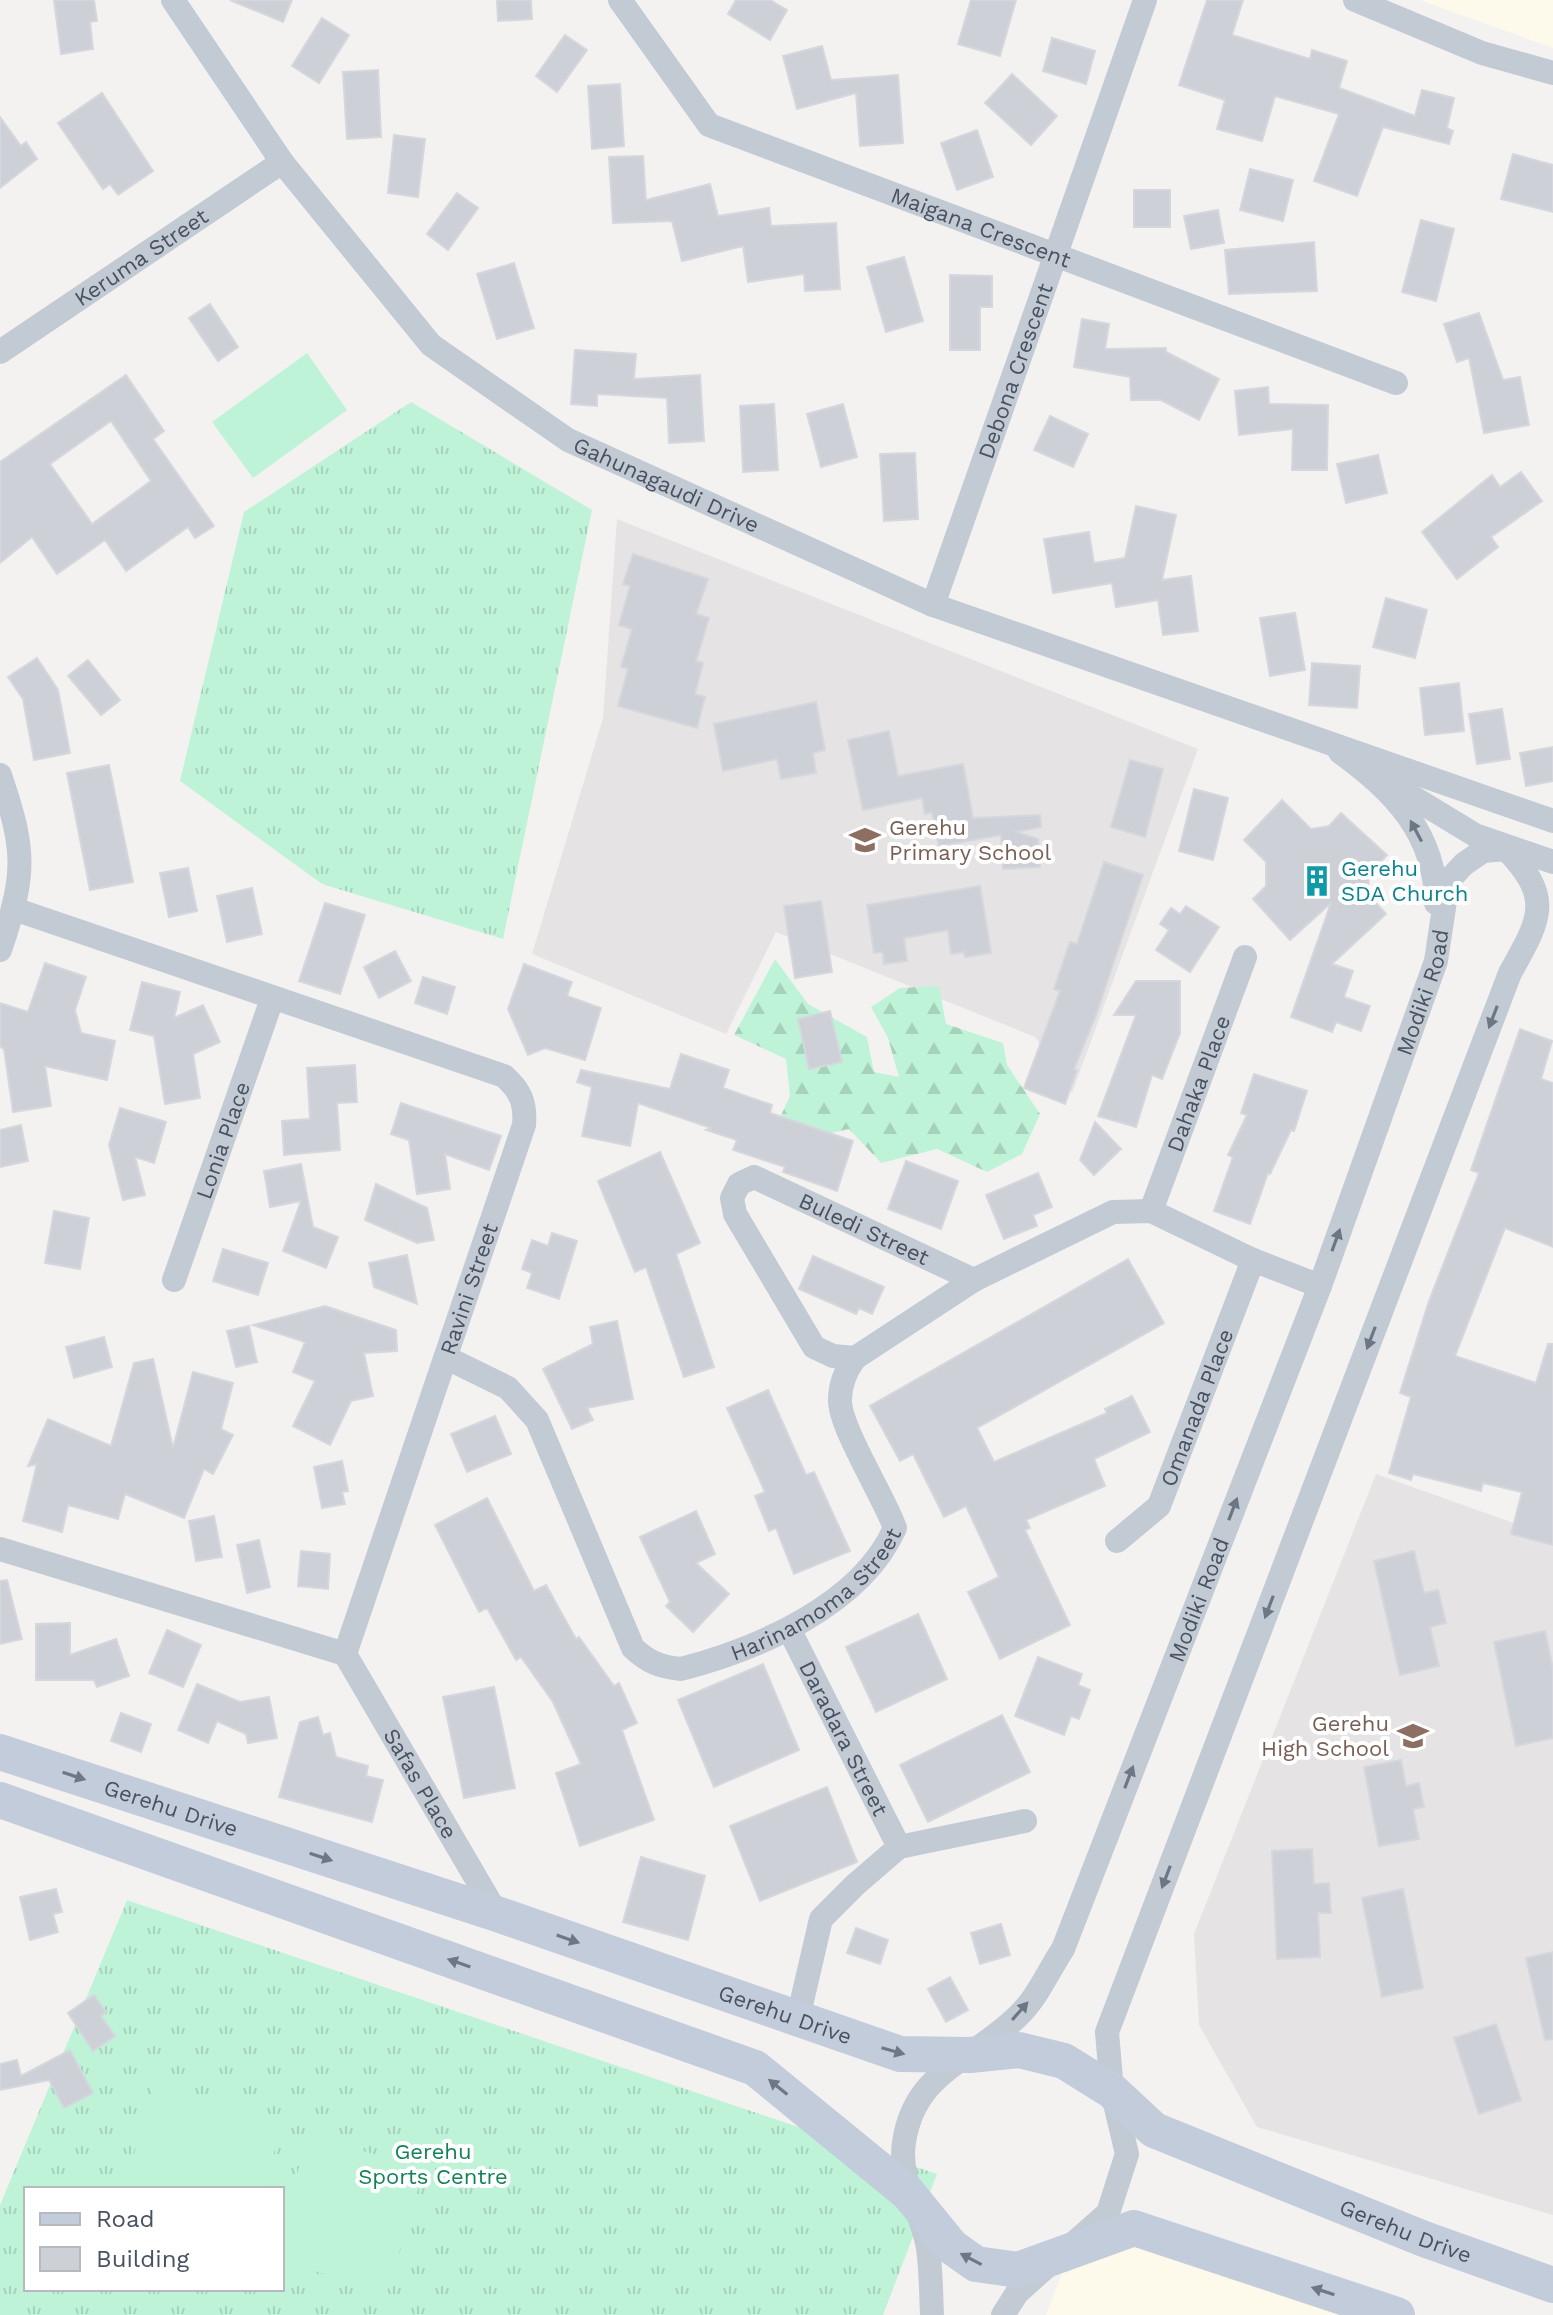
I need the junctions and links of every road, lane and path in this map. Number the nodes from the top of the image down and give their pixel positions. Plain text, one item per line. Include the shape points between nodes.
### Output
1 (173, 0) edge
2 (620, 0) edge
3 (1145, 0) edge
4 (1355, 0) edge
5 (1553, 73) edge
6 (282, 162) junction
7 (1056, 256) junction
8 (0, 352) edge
9 (1396, 383) dead end
10 (933, 605) junction
11 (1322, 739) junction
12 (0, 775) edge
13 (1553, 821) edge
14 (1506, 849) junction
15 (1553, 862) edge
16 (14, 909) junction
17 (1553, 927) edge
18 (0, 950) edge
19 (1245, 957) dead end
20 (1436, 961) junction
21 (1510, 973) junction
22 (272, 999) junction
23 (1151, 1211) junction
24 (1253, 1260) junction
25 (174, 1280) dead end
26 (974, 1280) junction
27 (1320, 1286) junction
28 (447, 1358) junction
29 (855, 1358) junction
30 (1117, 1541) dead end
31 (0, 1549) edge
32 (790, 1631) junction
33 (345, 1654) junction
34 (0, 1752) edge
35 (0, 1800) edge
36 (1025, 1821) dead end
37 (899, 1847) junction
38 (497, 1914) junction
39 (798, 2018) junction
40 (970, 2055) junction
41 (1112, 2091) junction
42 (908, 2193) junction
43 (1055, 2259) junction
44 (1553, 2285) edge
45 (932, 2315) edge
46 (1003, 2315) edge
47 (1397, 2315) edge

1 - 6 street, Gahunagaudi Drive
2 - 7 street, Maigana Crescent via 709,125
3 - 7 street, Debona Crescent
4 - 5 street via 1482,53
6 - 8 street, Keruma Street
6 - 10 street, Gahunagaudi Drive via 431,345 568,440
7 - 9 street, Maigana Crescent
7 - 10 street, Debona Crescent
10 - 11 street, Gahunagaudi Drive
11 - 13 street, Gahunagaudi Drive
11 - 14 street, Gahunagaudi Drive via 1424,806
20 -> 11 street via 1436,879 1421,841 1402,805 1382,783
12 - 16 street via 19,843 22,878
14 - 15 street, Gahunagaudi Drive
14 - 20 street, Modiki Road via 1483,851 1448,881
14 - 21 street via 1527,869 1541,903 1533,932
16 - 18 street
16 - 22 street, Ravini Street
17 - 21 street
19 - 23 street, Dahaka Place
27 -> 20 street, Modiki Road
21 -> 41 street via 1107,2032
22 - 25 street, Lonia Place
22 - 28 street, Ravini Street via 504,1076 522,1098 524,1125
23 - 24 street
23 - 26 street via 1113,1212
24 - 27 street
24 - 30 street, Omanada Place via 1159,1506
26 - 29 street
26 - 29 street, Buledi Street via 754,1177 735,1191 735,1214 814,1347
40 -> 27 street, Modiki Road via 1020,2014 1063,1949
28 - 32 street, Harinamoma Street via 508,1388 537,1420 633,1648 647,1661 681,1669
28 - 33 street, Ravini Street
29 - 32 street, Harinamoma Street via 846,1371 840,1400 843,1416 895,1528 868,1571
31 - 33 street
32 - 37 street, Daradara Street
33 - 38 street, Safas Place
34 -> 38 street, Gerehu Drive
42 -> 35 street via 755,2068
36 - 37 street
37 - 39 street via 821,1919
38 -> 39 street, Gerehu Drive
39 -> 40 street, Gerehu Drive via 900,2054
40 - 41 street, Gerehu Drive via 1019,2050 1064,2061
40 - 42 street, Modiki Road via 945,2068 923,2091 904,2142
41 - 43 street via 1127,2154 1108,2213
41 - 44 street, Gerehu Drive via 1154,2130
43 -> 42 street via 1018,2270 976,2264 952,2247
42 - 45 street, Modiki Road via 928,2246
43 - 46 street via 1017,2293
47 -> 43 street via 1134,2228

